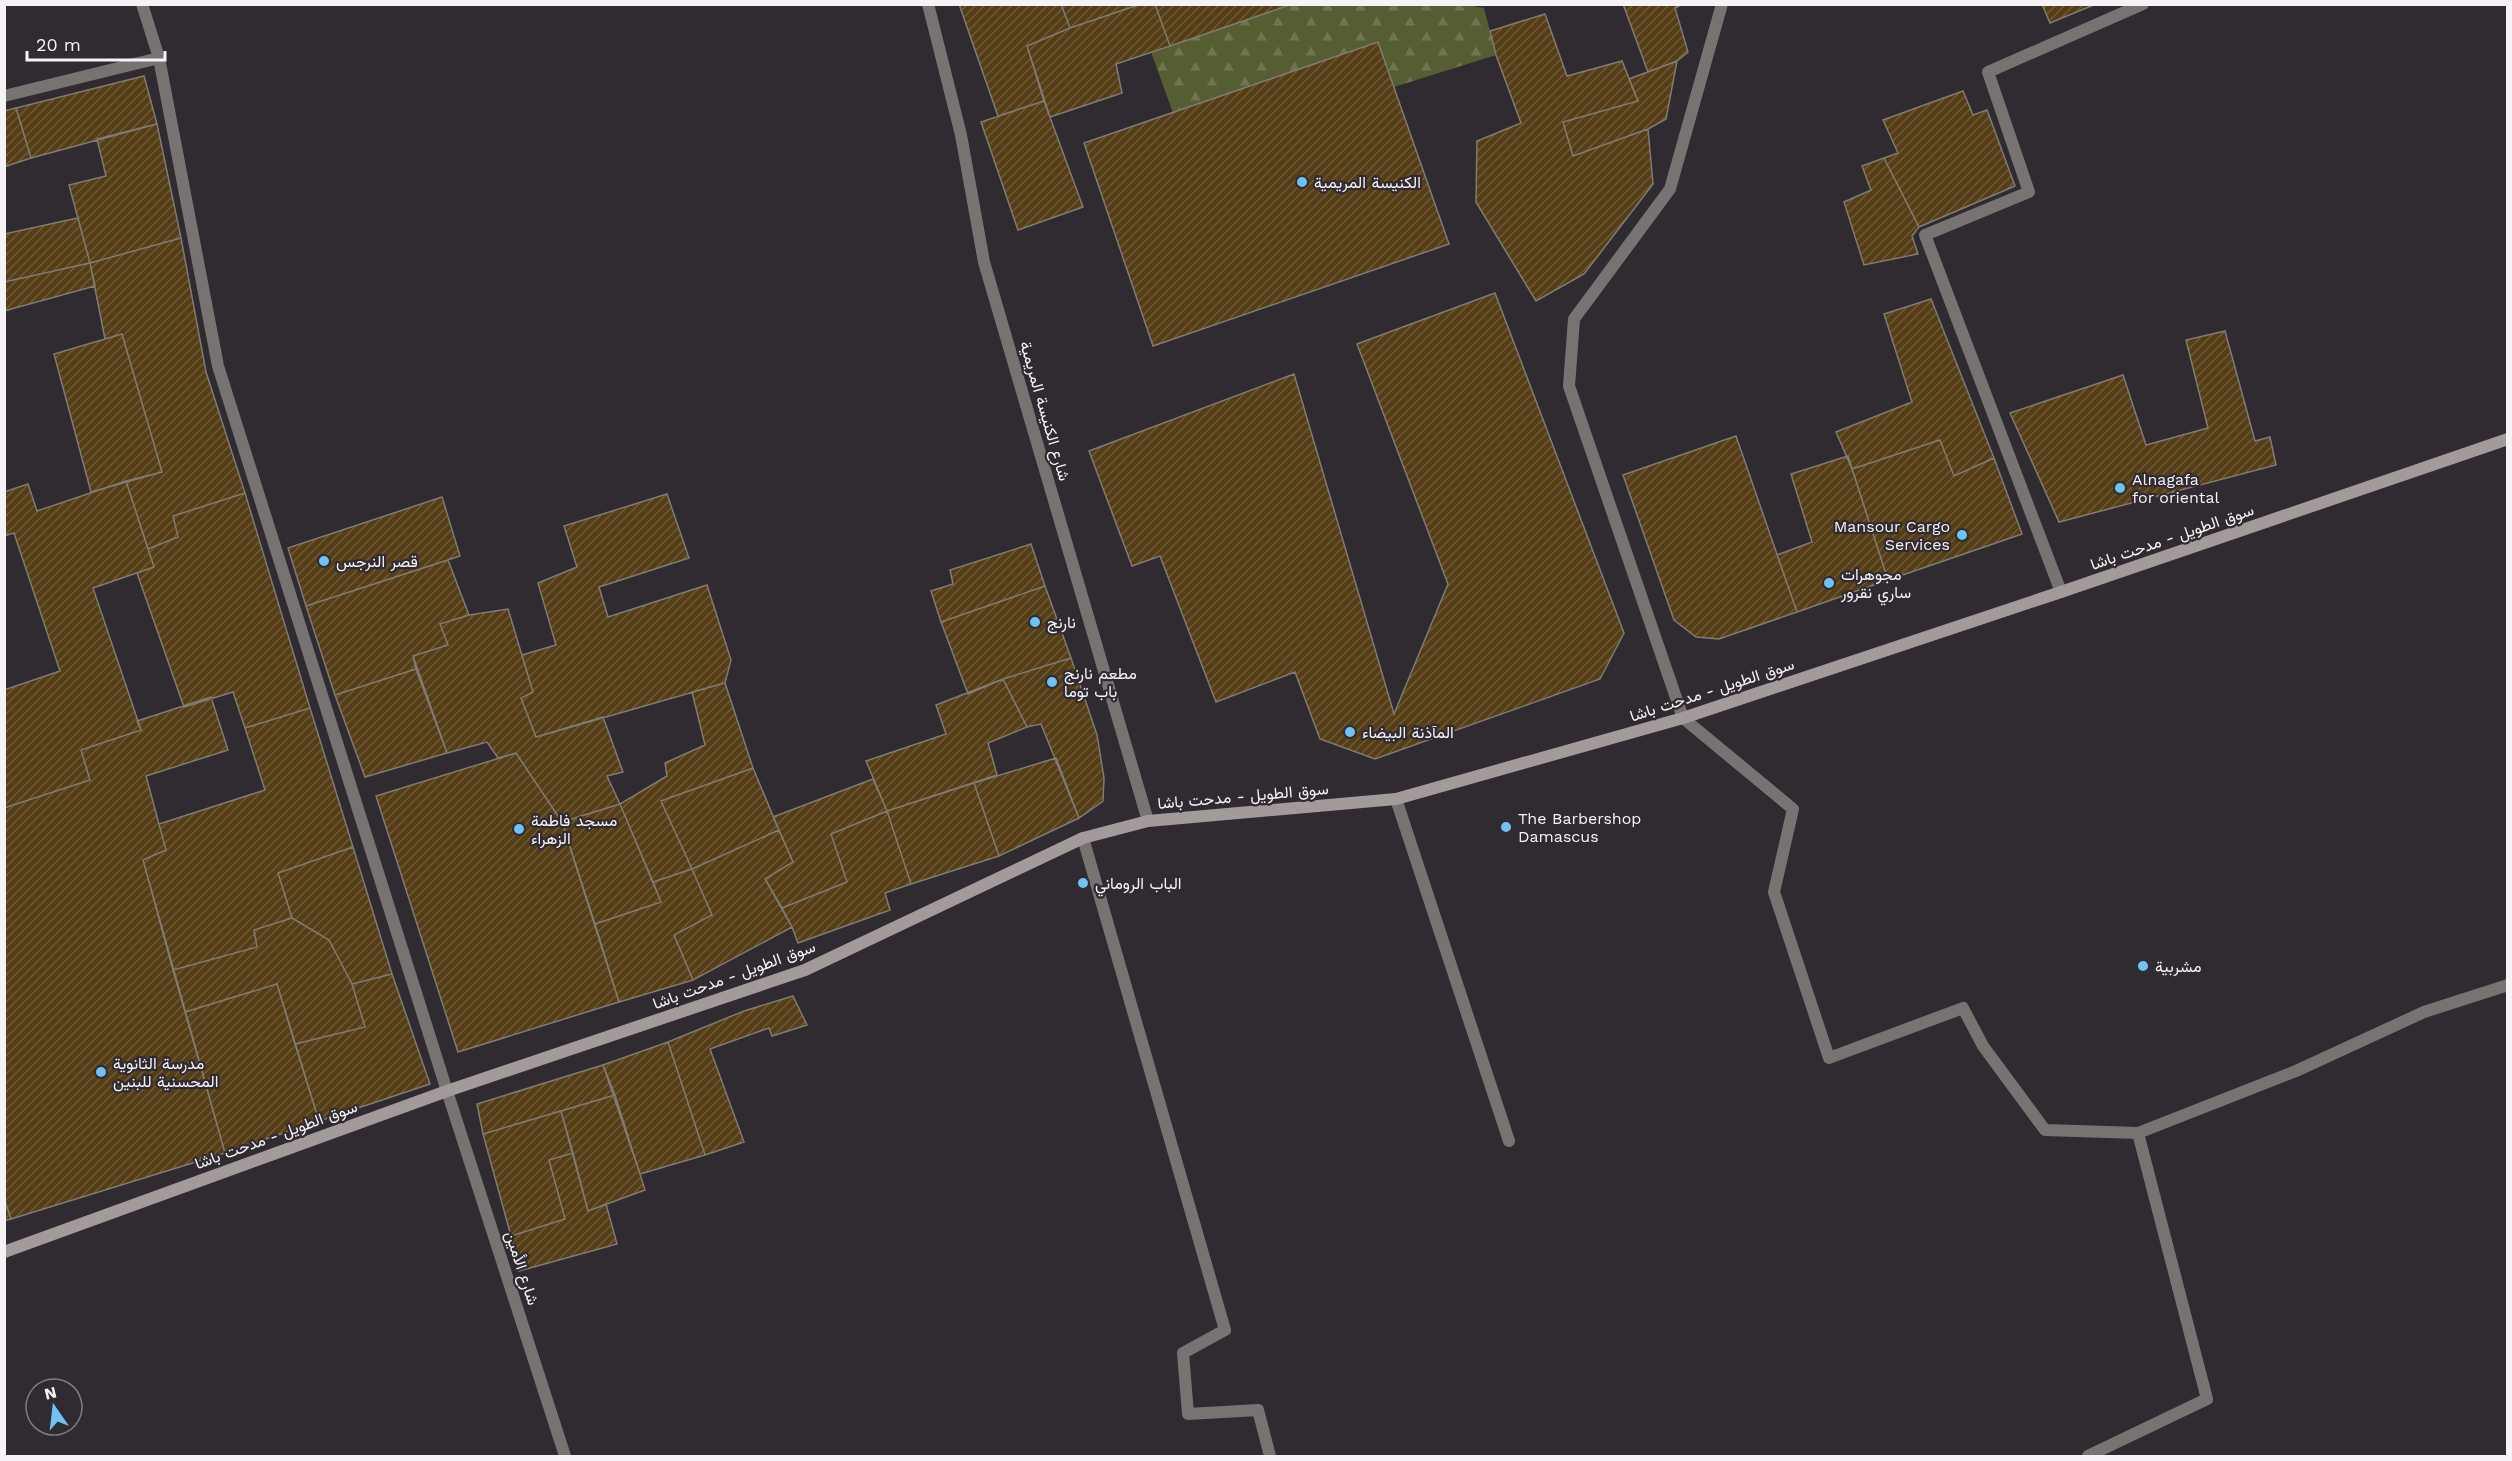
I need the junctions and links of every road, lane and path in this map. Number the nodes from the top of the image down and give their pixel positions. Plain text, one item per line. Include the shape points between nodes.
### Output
1 (142, 4) edge
2 (928, 4) edge
3 (1722, 4) edge
4 (2143, 4) edge
5 (159, 58) junction
6 (4, 96) edge
7 (2508, 439) edge
8 (2061, 592) junction
9 (1683, 718) junction
10 (1396, 799) junction
11 (1148, 821) junction
12 (1083, 838) junction
13 (2508, 985) edge
14 (447, 1090) junction
15 (2138, 1133) junction
16 (1509, 1141) dead end
17 (4, 1252) edge
18 (565, 1456) edge
19 (1270, 1456) edge
20 (2088, 1456) edge

1 - 5 street, شارع الأمين
2 - 11 street, شارع الكنيسة المريمية via 961,135 984,262
3 - 9 street via 1670,189 1574,319 1569,386
4 - 8 street via 1988,72 2029,192 1925,235
5 - 6 street
5 - 14 street, شارع الأمين via 218,366
7 - 8 street, سوق الطويل - مدحت باشا
8 - 9 street, سوق الطويل - مدحت باشا
9 - 10 street, سوق الطويل - مدحت باشا
9 - 15 street via 1793,808 1774,892 1829,1058 1963,1008 1983,1046 2045,1130
10 - 11 street, سوق الطويل - مدحت باشا
10 - 16 street
11 - 12 street, سوق الطويل - مدحت باشا
12 - 14 street, سوق الطويل - مدحت باشا via 805,970
12 - 19 street via 1225,1330 1183,1353 1188,1414 1258,1410
13 - 15 street via 2424,1012 2296,1071
14 - 17 street, سوق الطويل - مدحت باشا
14 - 18 street, شارع الأمين
15 - 20 street via 2207,1399

